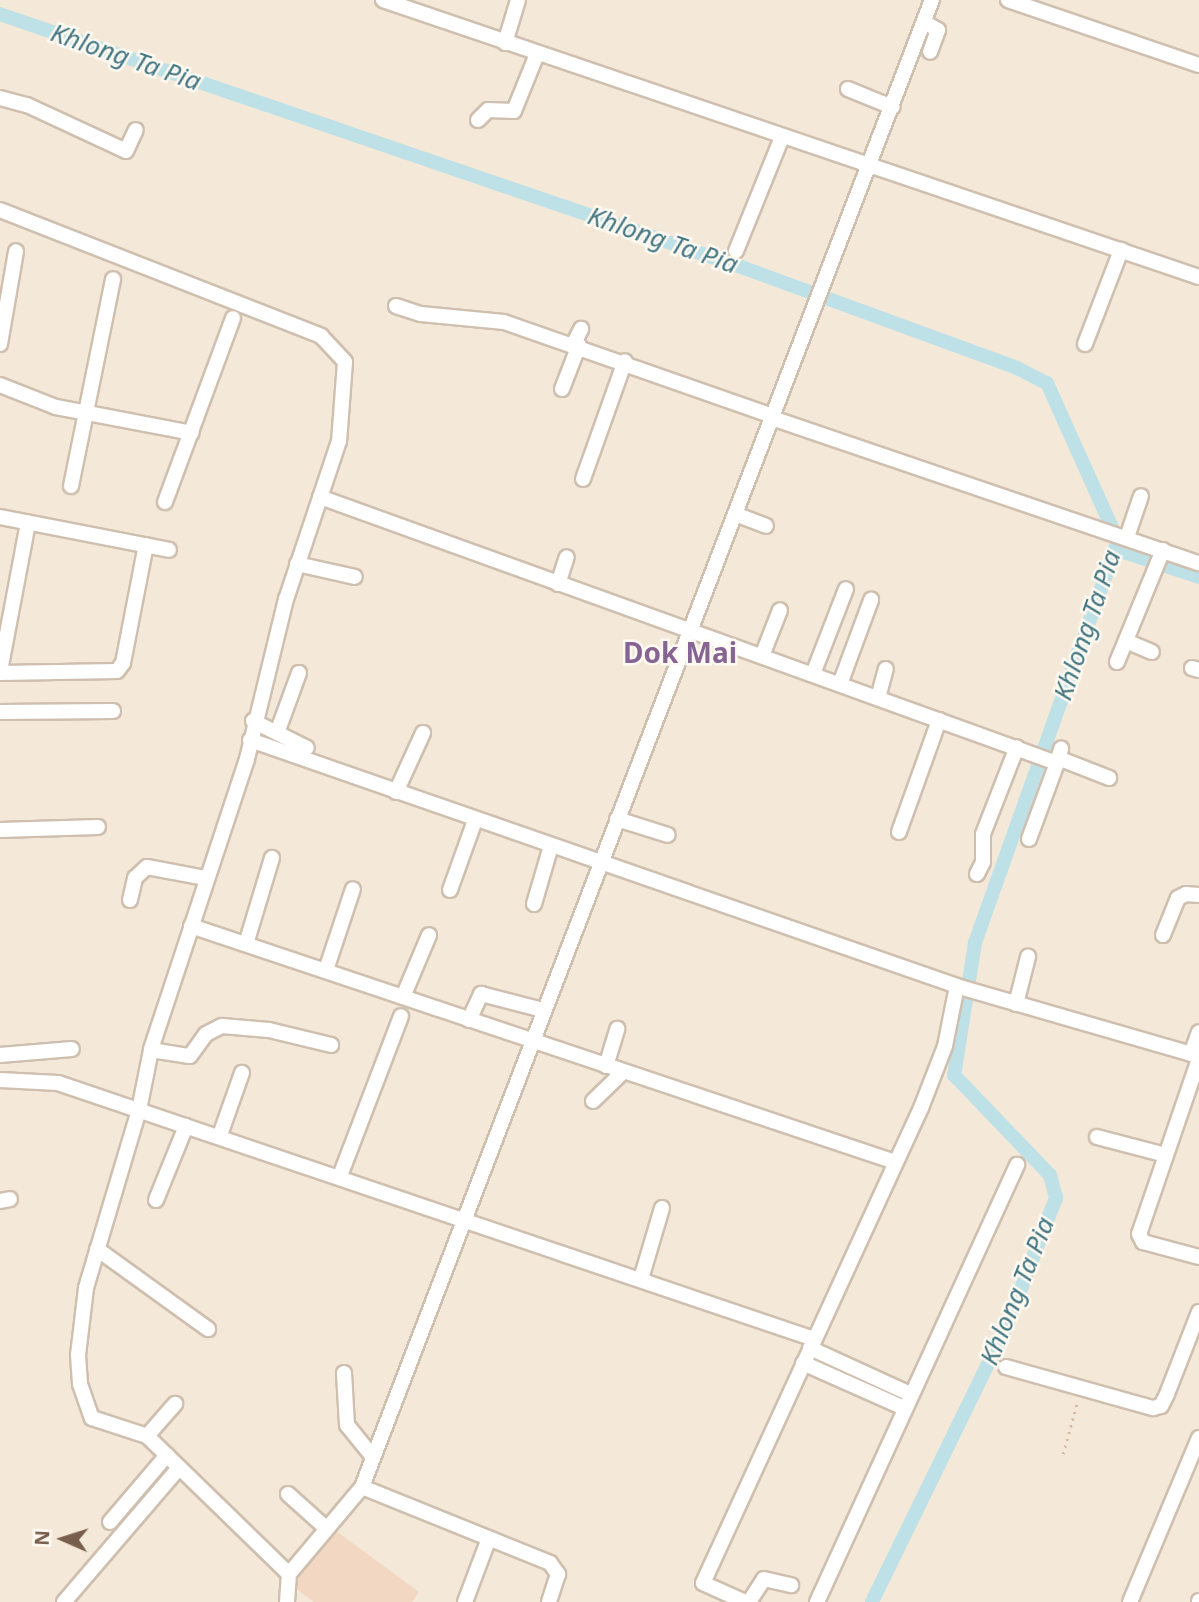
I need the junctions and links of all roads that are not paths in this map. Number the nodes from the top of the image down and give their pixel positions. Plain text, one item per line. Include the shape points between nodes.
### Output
1 (383, 0) edge
2 (518, 0) edge
3 (932, 0) edge
4 (1008, 0) edge
5 (924, 22) junction
6 (505, 43) junction
7 (930, 52) dead end
8 (537, 54) junction
9 (1199, 65) edge
10 (848, 89) dead end
11 (0, 99) edge
12 (892, 107) junction
13 (478, 121) dead end
14 (136, 130) dead end
15 (782, 137) junction
16 (869, 166) junction
17 (0, 210) edge
18 (1121, 250) junction
19 (16, 251) dead end
20 (736, 251) dead end
21 (1199, 276) edge
22 (113, 279) dead end
23 (396, 306) dead end
24 (233, 318) dead end
25 (581, 329) dead end
26 (0, 344) edge
27 (576, 344) junction
28 (1085, 344) dead end
29 (625, 361) junction
30 (0, 385) edge
31 (562, 389) dead end
32 (82, 412) junction
33 (772, 417) junction
34 (192, 433) junction
35 (583, 479) dead end
36 (71, 486) dead end
37 (1141, 496) dead end
38 (320, 497) junction
39 (165, 502) dead end
40 (735, 514) junction
41 (0, 517) edge
42 (28, 523) junction
43 (765, 526) dead end
44 (1120, 534) junction
45 (146, 545) junction
46 (169, 550) dead end
47 (1162, 554) junction
48 (567, 557) dead end
49 (1199, 563) edge
50 (297, 564) junction
51 (355, 577) dead end
52 (558, 584) junction
53 (846, 589) dead end
54 (871, 600) dead end
55 (780, 610) dead end
56 (690, 631) junction
57 (1126, 641) junction
58 (1152, 652) dead end
59 (762, 656) junction
60 (1117, 662) dead end
61 (886, 669) dead end
62 (0, 672) edge
63 (299, 673) dead end
64 (813, 674) junction
65 (840, 684) junction
66 (878, 698) junction
67 (113, 711) dead end
68 (0, 712) edge
69 (939, 720) junction
70 (253, 721) junction
71 (277, 733) junction
72 (423, 733) dead end
73 (250, 740) junction
74 (1017, 747) junction
75 (307, 748) dead end
76 (1057, 758) junction
77 (1109, 778) dead end
78 (396, 792) junction
79 (617, 819) junction
80 (475, 820) junction
81 (98, 827) dead end
82 (0, 830) edge
83 (899, 831) dead end
84 (668, 835) dead end
85 (1030, 839) dead end
86 (551, 846) junction
87 (272, 858) dead end
88 (600, 864) junction
89 (977, 874) dead end
90 (206, 878) junction
91 (353, 889) dead end
92 (450, 890) dead end
93 (1199, 895) edge
94 (130, 900) dead end
95 (534, 904) dead end
96 (191, 926) junction
97 (429, 935) dead end
98 (1163, 935) dead end
99 (246, 944) junction
100 (1028, 957) dead end
101 (327, 970) junction
102 (960, 987) junction
103 (403, 997) junction
104 (1013, 1004) junction
105 (543, 1010) junction
106 (401, 1016) dead end
107 (469, 1020) junction
108 (617, 1029) dead end
109 (1199, 1032) edge
110 (533, 1042) junction
111 (331, 1045) dead end
112 (72, 1049) dead end
113 (151, 1050) junction
114 (0, 1055) edge
115 (1196, 1056) edge
116 (606, 1066) junction
117 (623, 1072) junction
118 (242, 1073) dead end
119 (0, 1080) edge
120 (593, 1101) dead end
121 (139, 1110) junction
122 (186, 1126) junction
123 (220, 1135) junction
124 (1097, 1137) dead end
125 (1167, 1155) junction
126 (895, 1162) junction
127 (1017, 1165) dead end
128 (340, 1176) junction
129 (156, 1200) dead end
130 (662, 1208) dead end
131 (464, 1219) junction
132 (97, 1249) junction
133 (1199, 1257) edge
134 (641, 1279) junction
135 (1199, 1312) edge
136 (208, 1329) dead end
137 (812, 1344) junction
138 (803, 1363) junction
139 (1006, 1367) dead end
140 (344, 1373) dead end
141 (911, 1394) junction
142 (175, 1404) dead end
143 (904, 1408) junction
144 (147, 1436) junction
145 (1199, 1438) edge
146 (167, 1455) junction
147 (373, 1457) junction
148 (179, 1468) junction
149 (362, 1487) junction
150 (288, 1494) dead end
151 (110, 1521) dead end
152 (327, 1529) junction
153 (489, 1538) junction
154 (289, 1574) junction
155 (791, 1585) dead end
156 (64, 1602) edge
157 (287, 1602) edge
158 (465, 1602) edge
159 (549, 1602) edge
160 (747, 1602) edge
161 (817, 1602) edge
162 (1130, 1602) edge

1 - 6 street
2 - 6 street
3 - 5 street
4 - 9 street
5 - 7 street via 938,30
5 - 12 street
6 - 8 street
8 - 13 street via 514,111 488,110
8 - 15 street
10 - 12 street
11 - 14 street via 27,105 126,151
12 - 16 street
15 - 16 street
15 - 20 street
16 - 18 street
16 - 33 street
17 - 38 street via 321,336 337,350 345,362 345,405 340,441
18 - 21 street
18 - 28 street
19 - 26 street
22 - 32 street
23 - 27 street via 421,314 481,317
24 - 34 street
25 - 27 street
27 - 29 street
27 - 31 street
29 - 33 street
29 - 35 street
30 - 32 street via 23,397
32 - 34 street
32 - 36 street
33 - 40 street
33 - 44 street
34 - 39 street
37 - 44 street
38 - 50 street
38 - 52 street
40 - 43 street
40 - 56 street
41 - 42 street
42 - 45 street
42 - 62 street
44 - 47 street
45 - 46 street
45 - 62 street via 123,663 117,671
47 - 49 street
47 - 57 street
48 - 52 street
50 - 51 street
50 - 70 street
52 - 56 street
53 - 64 street
54 - 65 street
55 - 59 street
56 - 59 street
56 - 79 street
57 - 58 street
57 - 60 street
59 - 64 street
61 - 66 street
63 - 71 street
64 - 65 street
65 - 66 street
66 - 69 street
67 - 68 street
69 - 74 street
69 - 83 street
70 - 71 street
70 - 73 street
71 - 75 street
72 - 78 street
73 - 78 street
73 - 90 street
74 - 76 street
74 - 89 street via 983,834 983,862
76 - 77 street
76 - 85 street
78 - 80 street
79 - 84 street
79 - 88 street
80 - 86 street
80 - 92 street
81 - 82 street
86 - 88 street
86 - 95 street
87 - 99 street
88 - 102 street
88 - 105 street
90 - 94 street via 147,866 135,878
90 - 96 street
91 - 101 street
93 - 98 street via 1178,898
96 - 99 street
96 - 113 street
97 - 103 street
99 - 101 street
100 - 104 street
101 - 103 street
102 - 104 street
102 - 126 street via 938,1065
103 - 107 street
104 - 115 street
105 - 107 street via 481,994
105 - 110 street
106 - 128 street
107 - 110 street
108 - 116 street
109 - 115 street
110 - 116 street
110 - 131 street
111 - 113 street via 269,1030 222,1026 206,1034 190,1056
112 - 114 street
113 - 121 street
115 - 125 street
116 - 117 street
117 - 120 street
117 - 126 street
118 - 123 street
119 - 121 street via 58,1083
121 - 122 street
121 - 132 street
122 - 123 street
122 - 129 street
123 - 128 street
124 - 125 street
125 - 133 street via 1139,1240
126 - 137 street
127 - 141 street
128 - 131 street
130 - 134 street
131 - 134 street
131 - 147 street
132 - 136 street
132 - 144 street via 86,1287 78,1355 85,1404 92,1418
134 - 137 street
135 - 139 street via 1161,1406 1148,1409
137 - 138 street
137 - 141 street
138 - 143 street
138 - 160 street via 703,1583
140 - 147 street via 347,1426
141 - 143 street
142 - 144 street
143 - 161 street
144 - 146 street
145 - 162 street
146 - 148 street
146 - 151 street
147 - 149 street
148 - 154 street
148 - 156 street
149 - 152 street
149 - 153 street
150 - 152 street
152 - 154 street
153 - 158 street
153 - 159 street via 555,1568 557,1583
154 - 157 street
155 - 160 street via 764,1578

